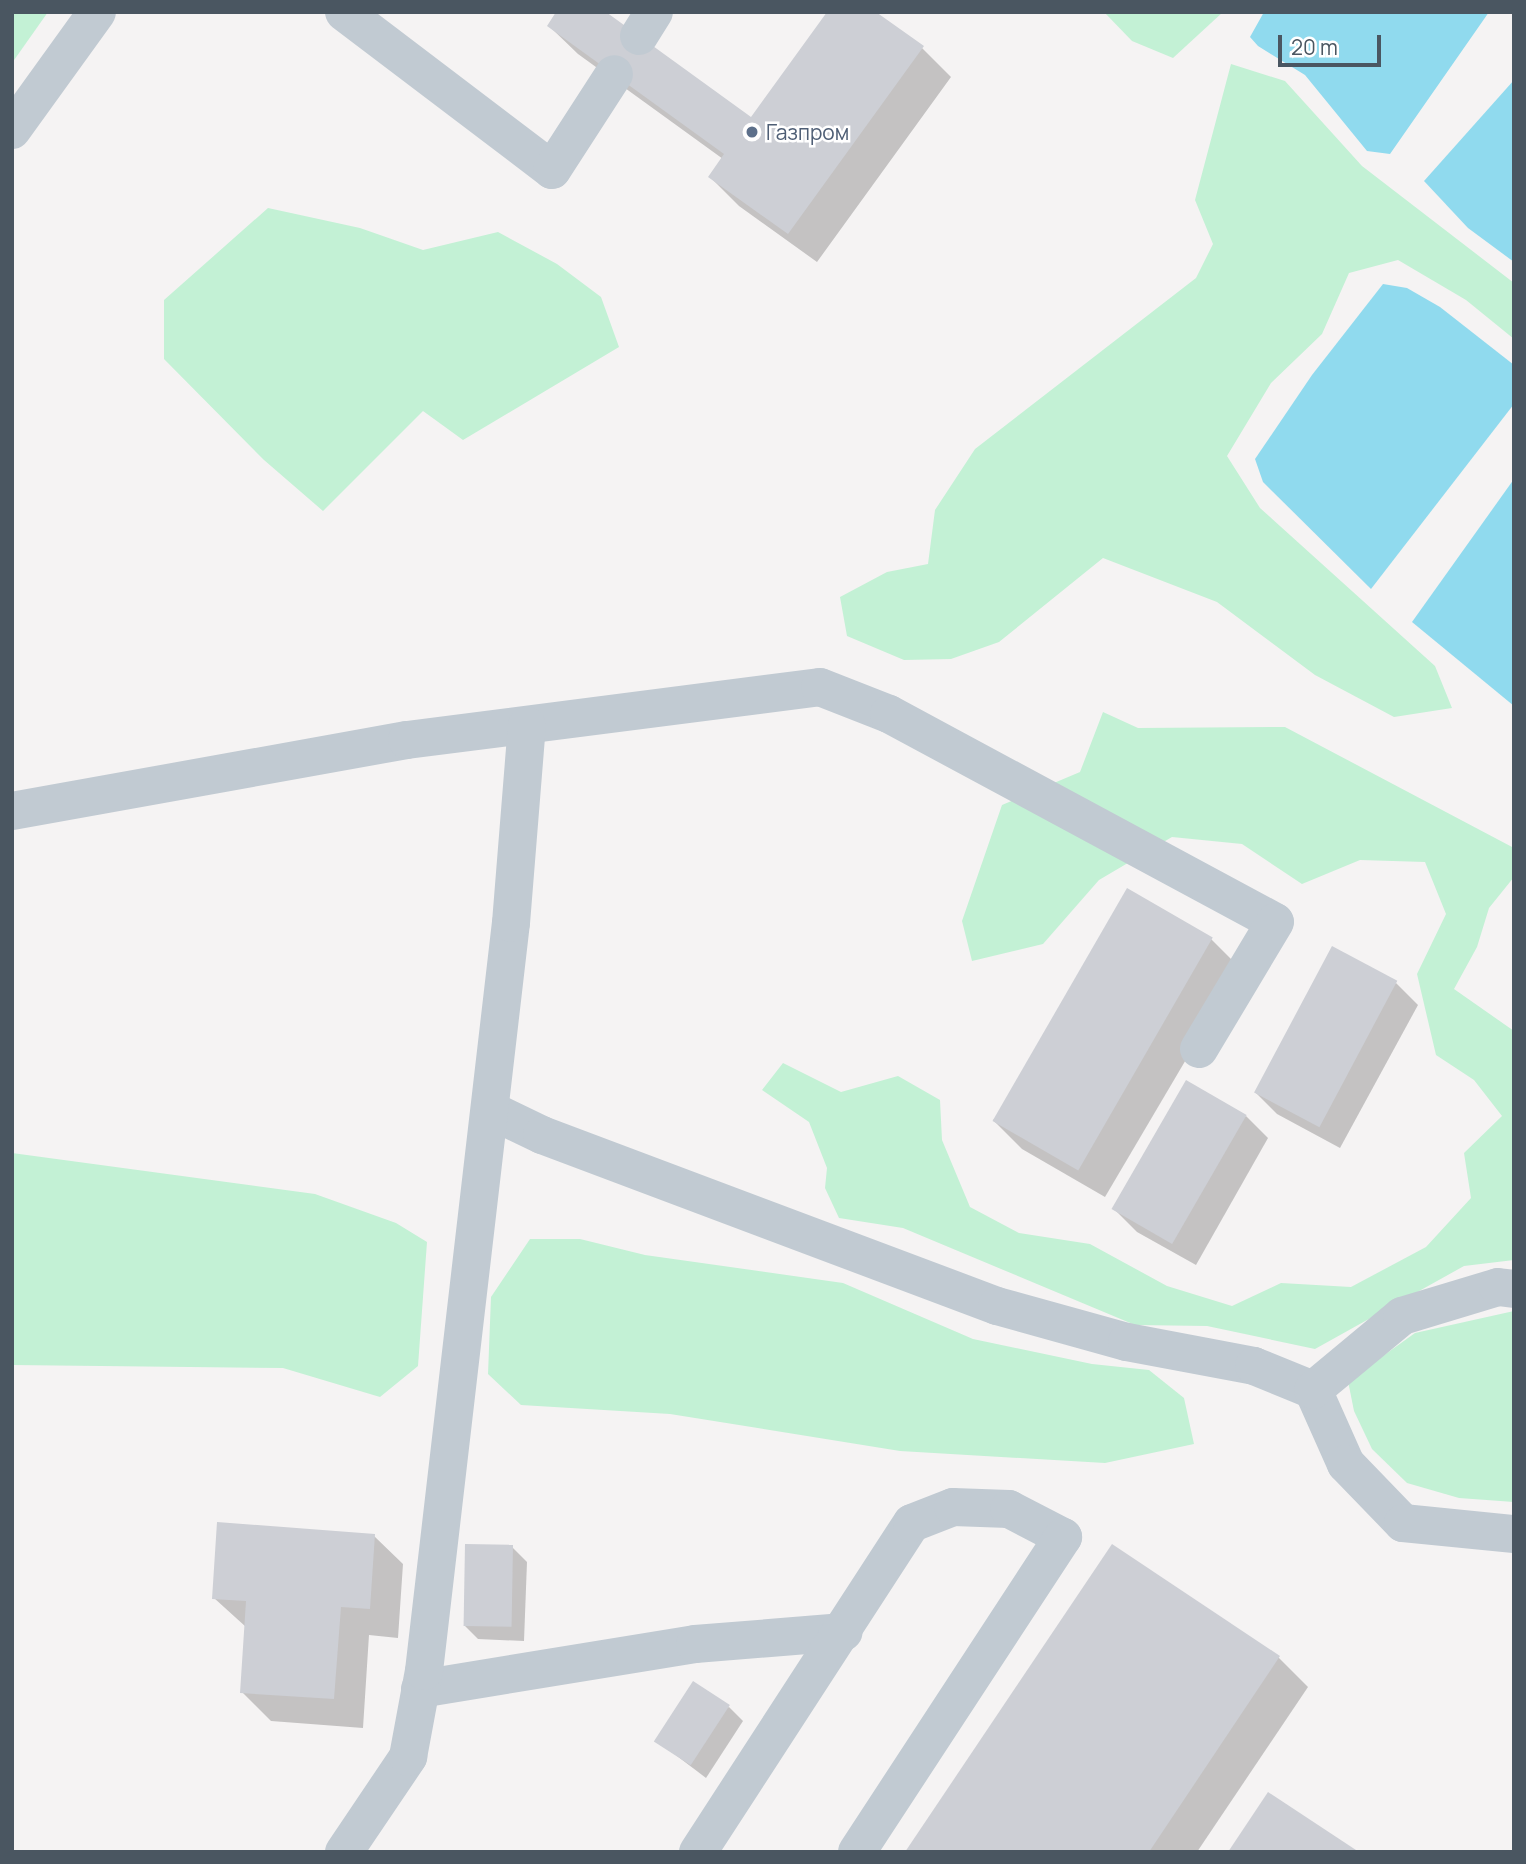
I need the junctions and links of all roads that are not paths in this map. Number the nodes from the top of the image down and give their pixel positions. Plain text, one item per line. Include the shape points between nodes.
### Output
1 (97, 12) edge
2 (344, 12) edge
3 (614, 75) dead end
4 (12, 130) edge
5 (527, 726) junction
6 (12, 811) edge
7 (1199, 1049) dead end
8 (490, 1110) junction
9 (1514, 1289) edge
10 (1313, 1390) junction
11 (1514, 1534) edge
12 (844, 1632) junction
13 (420, 1689) junction
14 (344, 1852) edge
15 (698, 1852) edge
16 (857, 1852) edge

1 - 4 lane
2 - 3 lane via 552,170
5 - 6 lane via 407,740
5 - 7 lane via 820,687 889,714 1275,922
5 - 8 lane
8 - 10 lane via 542,1135 997,1306 1127,1342 1254,1366
8 - 13 lane
9 - 10 lane via 1498,1287 1402,1316
10 - 11 lane via 1346,1464 1403,1523
12 - 13 lane via 695,1644
12 - 15 lane
12 - 16 lane via 912,1523 953,1507 1009,1509 1063,1537
13 - 14 lane via 408,1757

